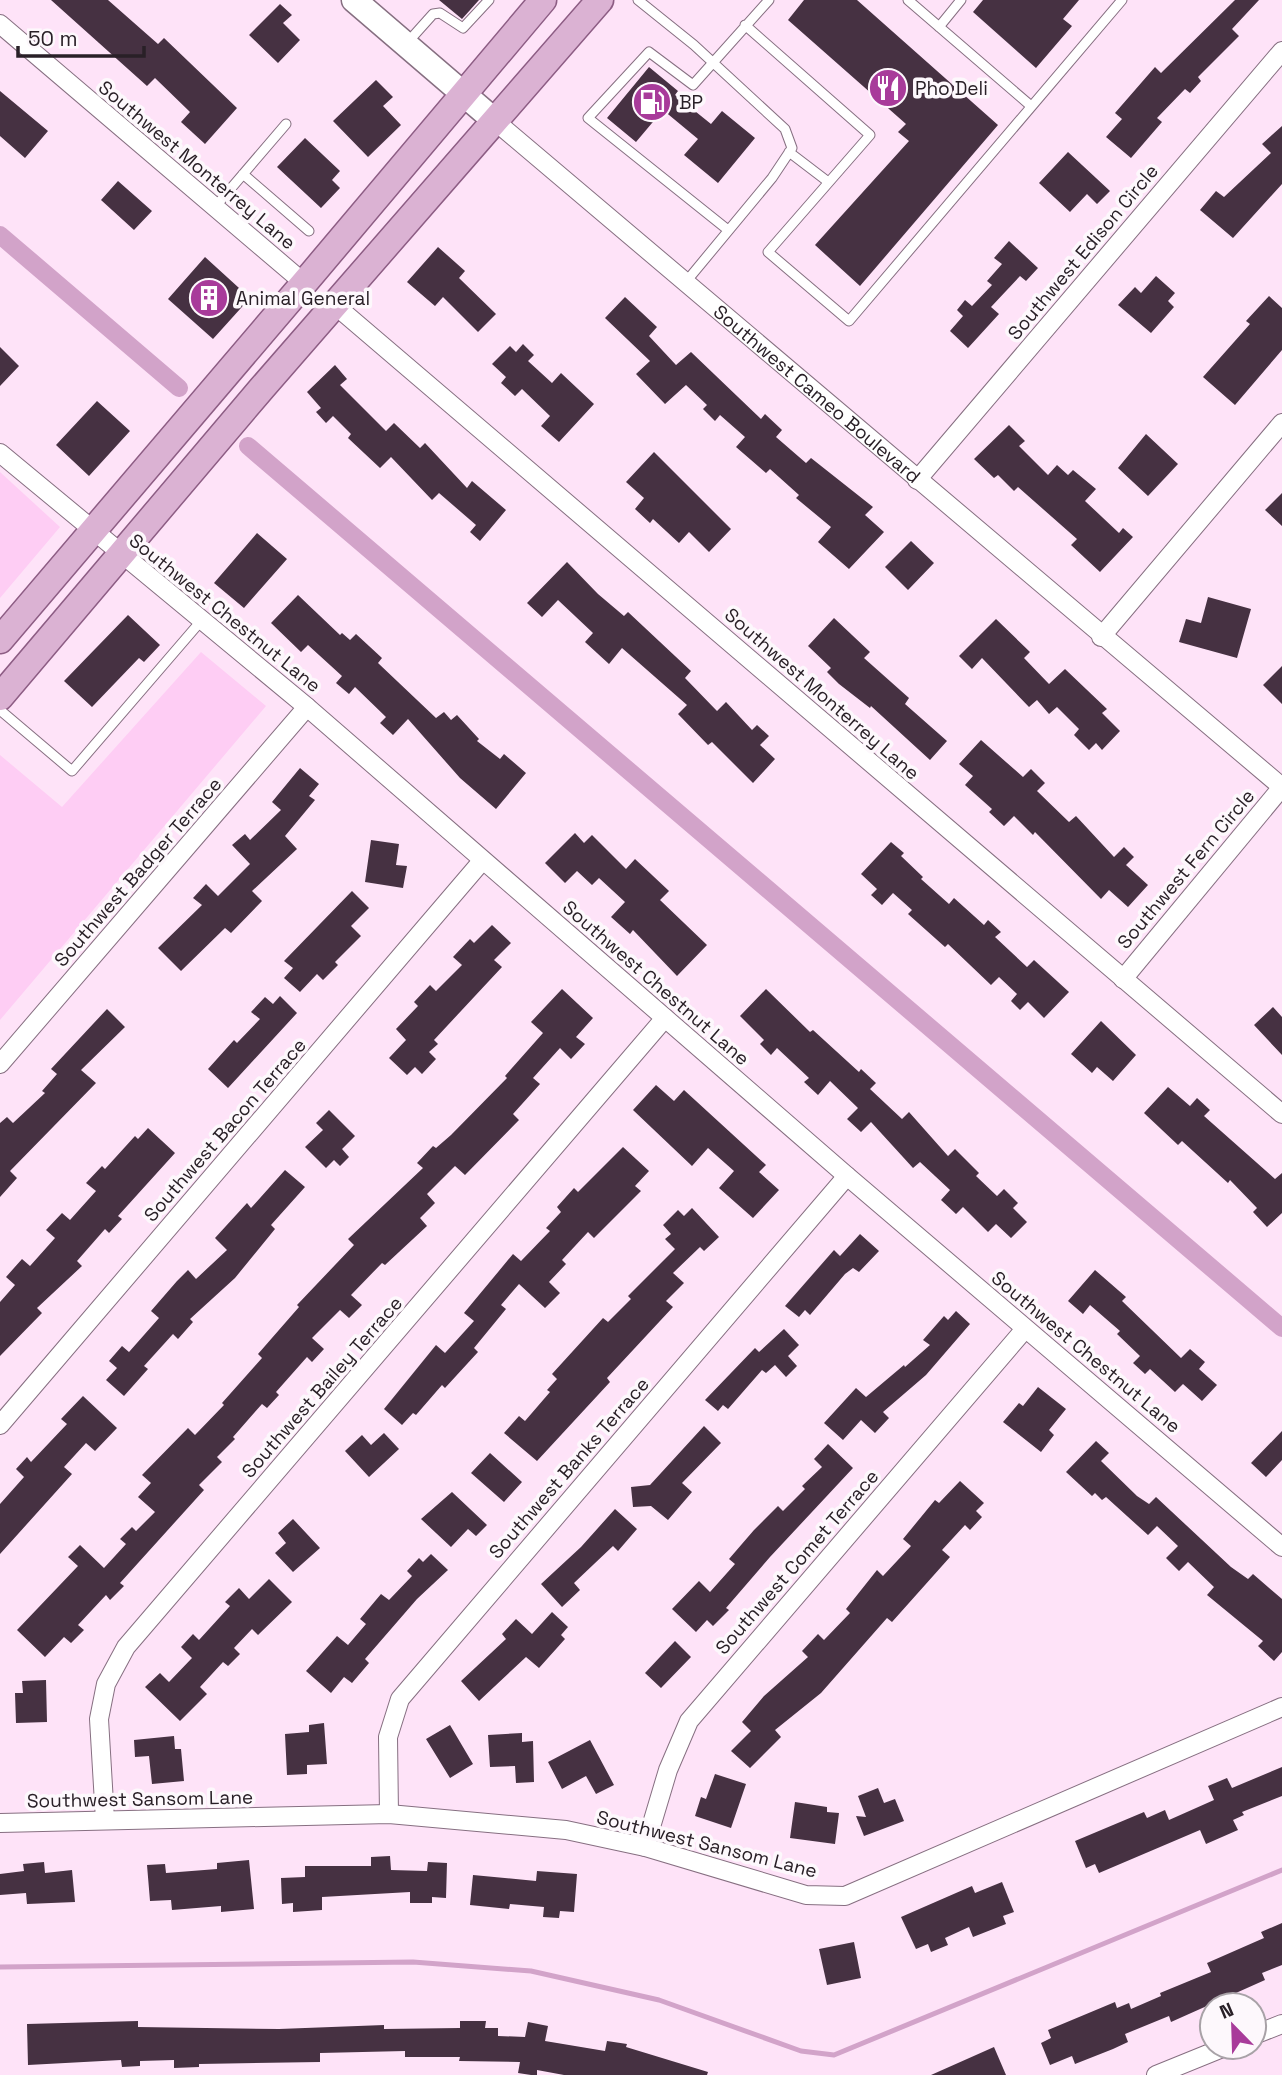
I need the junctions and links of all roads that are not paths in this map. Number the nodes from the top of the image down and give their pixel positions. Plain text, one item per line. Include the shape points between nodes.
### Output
1 (354, 0) edge
2 (489, 0) edge
3 (543, 0) edge
4 (600, 0) edge
5 (638, 0) edge
6 (769, 0) edge
7 (908, 0) edge
8 (961, 0) edge
9 (1122, 0) edge
10 (0, 24) edge
11 (745, 26) junction
12 (939, 27) junction
13 (406, 44) junction
14 (1282, 51) edge
15 (711, 61) junction
16 (464, 94) junction
17 (1031, 106) junction
18 (495, 121) junction
19 (286, 124) dead end
20 (789, 152) junction
21 (243, 174) junction
22 (827, 181) junction
23 (215, 207) junction
24 (728, 230) junction
25 (309, 231) dead end
26 (685, 282) junction
27 (304, 283) junction
28 (336, 306) junction
29 (1282, 423) edge
30 (0, 453) edge
31 (917, 480) junction
32 (92, 532) junction
33 (121, 555) junction
34 (201, 621) junction
35 (1101, 637) junction
36 (0, 640) edge
37 (0, 697) edge
38 (307, 707) junction
39 (0, 710) edge
40 (1282, 787) edge
41 (482, 861) junction
42 (1123, 979) junction
43 (665, 1018) junction
44 (0, 1064) edge
45 (1282, 1114) edge
46 (847, 1176) junction
47 (1025, 1329) junction
48 (0, 1425) edge
49 (1282, 1547) edge
50 (1282, 1707) edge
51 (389, 1814) junction
52 (105, 1820) junction
53 (0, 1823) edge
54 (645, 1847) junction
55 (1198, 2058) edge
56 (1156, 2075) edge

1 - 13 street, Southwest Cameo Boulevard
2 - 13 lane via 463,28 440,13 433,14
3 - 16 main road
4 - 18 main road
5 - 15 lane
6 - 11 lane
7 - 12 lane
8 - 12 lane
9 - 17 lane
10 - 23 street, Southwest Monterrey Lane
11 - 15 lane
11 - 22 lane via 870,135
12 - 17 lane
13 - 16 street, Southwest Cameo Boulevard
14 - 31 street, Southwest Edison Circle
15 - 20 lane via 785,129 792,148
15 - 24 lane via 693,85 649,52 588,118
16 - 18 street, Southwest Cameo Boulevard
16 - 27 main road
17 - 22 lane via 849,321 768,252
18 - 26 street, Southwest Cameo Boulevard
18 - 28 main road
19 - 21 lane
20 - 22 lane
20 - 24 lane
21 - 23 lane
21 - 25 lane
23 - 27 street, Southwest Monterrey Lane
24 - 26 lane
26 - 31 street, Southwest Cameo Boulevard
27 - 32 main road
28 - 33 main road
28 - 42 street, Southwest Monterrey Lane
29 - 35 street
30 - 32 street, Southwest Chestnut Lane
31 - 35 street, Southwest Cameo Boulevard
32 - 33 street, Southwest Chestnut Lane
32 - 36 main road
33 - 34 street, Southwest Chestnut Lane
33 - 37 main road
34 - 38 street, Southwest Chestnut Lane
34 - 39 lane via 72,771
35 - 40 street, Southwest Cameo Boulevard
38 - 41 street, Southwest Chestnut Lane
38 - 44 street, Southwest Badger Terrace
40 - 42 street, Southwest Fern Circle
41 - 43 street, Southwest Chestnut Lane
41 - 48 street, Southwest Bacon Terrace
42 - 45 street, Southwest Monterrey Lane
43 - 46 street, Southwest Chestnut Lane
43 - 52 street, Southwest Bailey Terrace via 126,1647 106,1684 99,1719
46 - 47 street, Southwest Chestnut Lane
46 - 51 street, Southwest Banks Terrace via 400,1699 388,1737
47 - 49 street, Southwest Chestnut Lane
47 - 54 street, Southwest Comet Terrace via 689,1721 668,1770
50 - 54 street, Southwest Sansom Lane via 845,1896 806,1895
51 - 52 street, Southwest Sansom Lane
51 - 54 street, Southwest Sansom Lane via 566,1830
52 - 53 street, Southwest Sansom Lane
55 - 56 street

